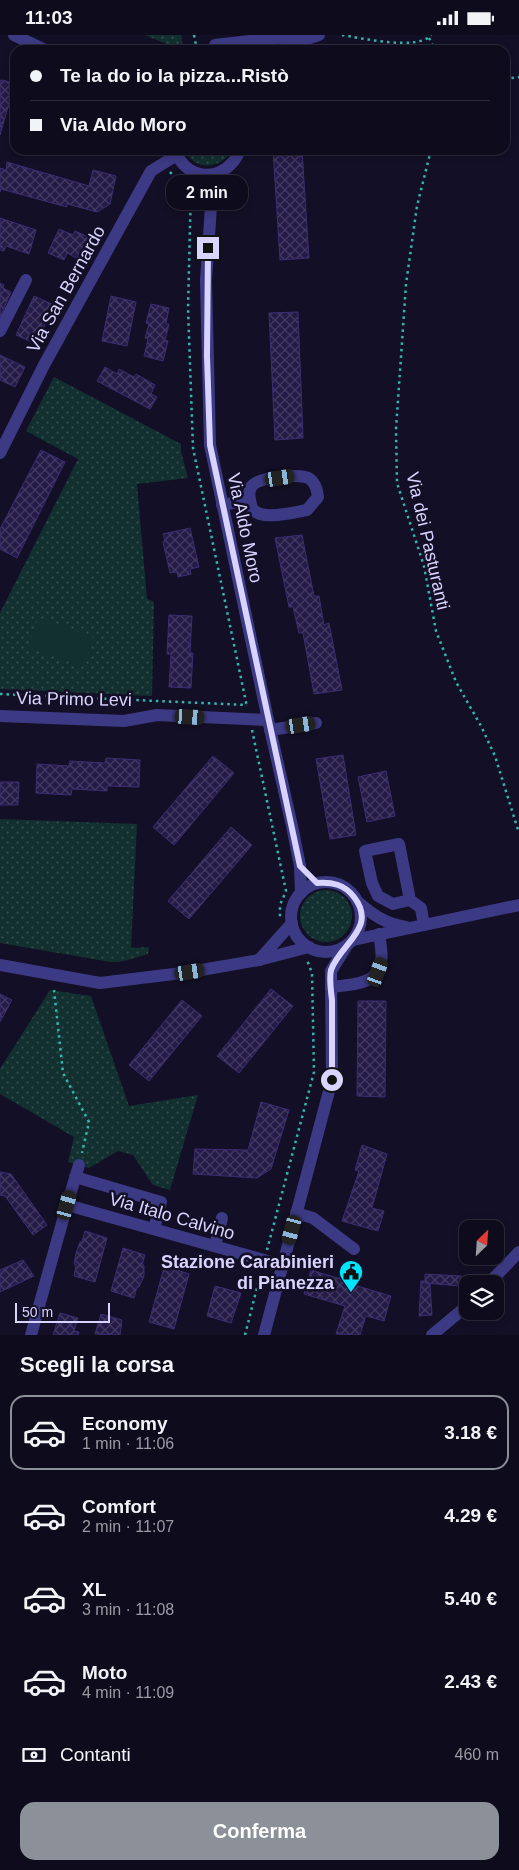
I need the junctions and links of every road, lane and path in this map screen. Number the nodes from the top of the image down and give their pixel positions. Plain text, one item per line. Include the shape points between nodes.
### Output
1 (14, 35) edge
2 (28, 35) edge
3 (304, 35) edge
4 (319, 35) edge
5 (342, 35) edge
6 (431, 35) edge
7 (428, 38) junction
8 (215, 43) edge
9 (36, 45) edge
10 (41, 45) edge
11 (288, 45) edge
12 (432, 45) edge
13 (172, 155) edge
14 (178, 155) edge
15 (237, 155) edge
16 (430, 155) edge
17 (221, 172) junction
18 (200, 174) junction
19 (212, 192) junction
20 (26, 280) dead end
21 (0, 331) edge
22 (0, 453) edge
23 (250, 500) junction
24 (222, 505) junction
25 (0, 694) edge
26 (247, 705) dead end
27 (0, 716) edge
28 (316, 723) dead end
29 (269, 725) junction
30 (519, 833) edge
31 (300, 866) junction
32 (317, 883) junction
33 (301, 893) junction
34 (410, 899) junction
35 (357, 901) junction
36 (519, 905) edge
37 (292, 923) junction
38 (424, 925) junction
39 (411, 928) junction
40 (378, 934) junction
41 (350, 942) junction
42 (312, 949) junction
43 (296, 951) junction
44 (259, 960) junction
45 (0, 965) edge
46 (331, 971) junction
47 (331, 987) junction
48 (54, 990) dead end
49 (79, 1165) joint
50 (75, 1177) junction
51 (67, 1205) junction
52 (296, 1213) junction
53 (222, 1219) dead end
54 (154, 1229) junction
55 (215, 1246) junction
56 (354, 1249) dead end
57 (519, 1252) edge
58 (264, 1260) junction
59 (282, 1265) junction
60 (497, 1275) edge
61 (459, 1312) edge
62 (31, 1335) edge
63 (245, 1335) edge
64 (264, 1335) edge
65 (432, 1335) edge

1 - 9 street
2 - 10 street
3 - 8 street
4 - 11 street
5 - 7 path via 410,43
6 - 7 path
7 - 12 path
13 - 22 street, Via San Bernardo via 151,171 44,365
14 - 18 street via 183,164
15 - 17 street, Via Aldo Moro
16 - 30 path, Via dei Pasturanti via 417,206 406,284 396,429 397,483 424,566 436,631 456,682 495,756
17 - 18 street
17 - 19 street, Via Aldo Moro
18 - 19 street
19 - 24 street, Via Aldo Moro via 206,281 209,435
20 - 21 street
23 - 23 street via 252,509 266,516 307,509 318,497 309,478 298,475 253,485
23 - 24 street
24 - 29 street, Via Aldo Moro
25 - 26 path
27 - 29 street, Via Primo Levi via 124,721 156,715
28 - 29 street, Via Primo Levi
29 - 31 street, Via Aldo Moro
31 - 32 street
31 - 33 street, Via Aldo Moro
32 - 33 street
32 - 35 street via 340,885
33 - 37 street via 294,903
34 - 34 street via 399,844 366,851 372,883 378,895 393,904
34 - 38 street via 421,908
35 - 39 street via 380,919
35 - 41 street via 361,921 359,931
36 - 38 street
37 - 42 street via 301,941
37 - 44 street
38 - 39 street
39 - 40 street
40 - 41 street
40 - 47 street via 381,963 378,972 356,984
41 - 42 street via 332,951
41 - 46 street
42 - 43 street
42 - 46 street
43 - 44 street
43 - 58 path via 309,962 312,973 314,1072
44 - 45 street via 100,983
46 - 47 street
47 - 52 street via 332,1080
48 - 49 path via 63,1073 89,1122
49 - 50 street
50 - 51 street
50 - 54 street via 161,1202
51 - 54 street, Via Italo Calvino
51 - 62 street
52 - 56 street via 313,1218
52 - 59 street
53 - 55 street
54 - 55 street, Via Italo Calvino
55 - 58 street, Via Italo Calvino
57 - 60 street
58 - 59 street, Via Italo Calvino
58 - 63 path
59 - 64 street
61 - 65 street

